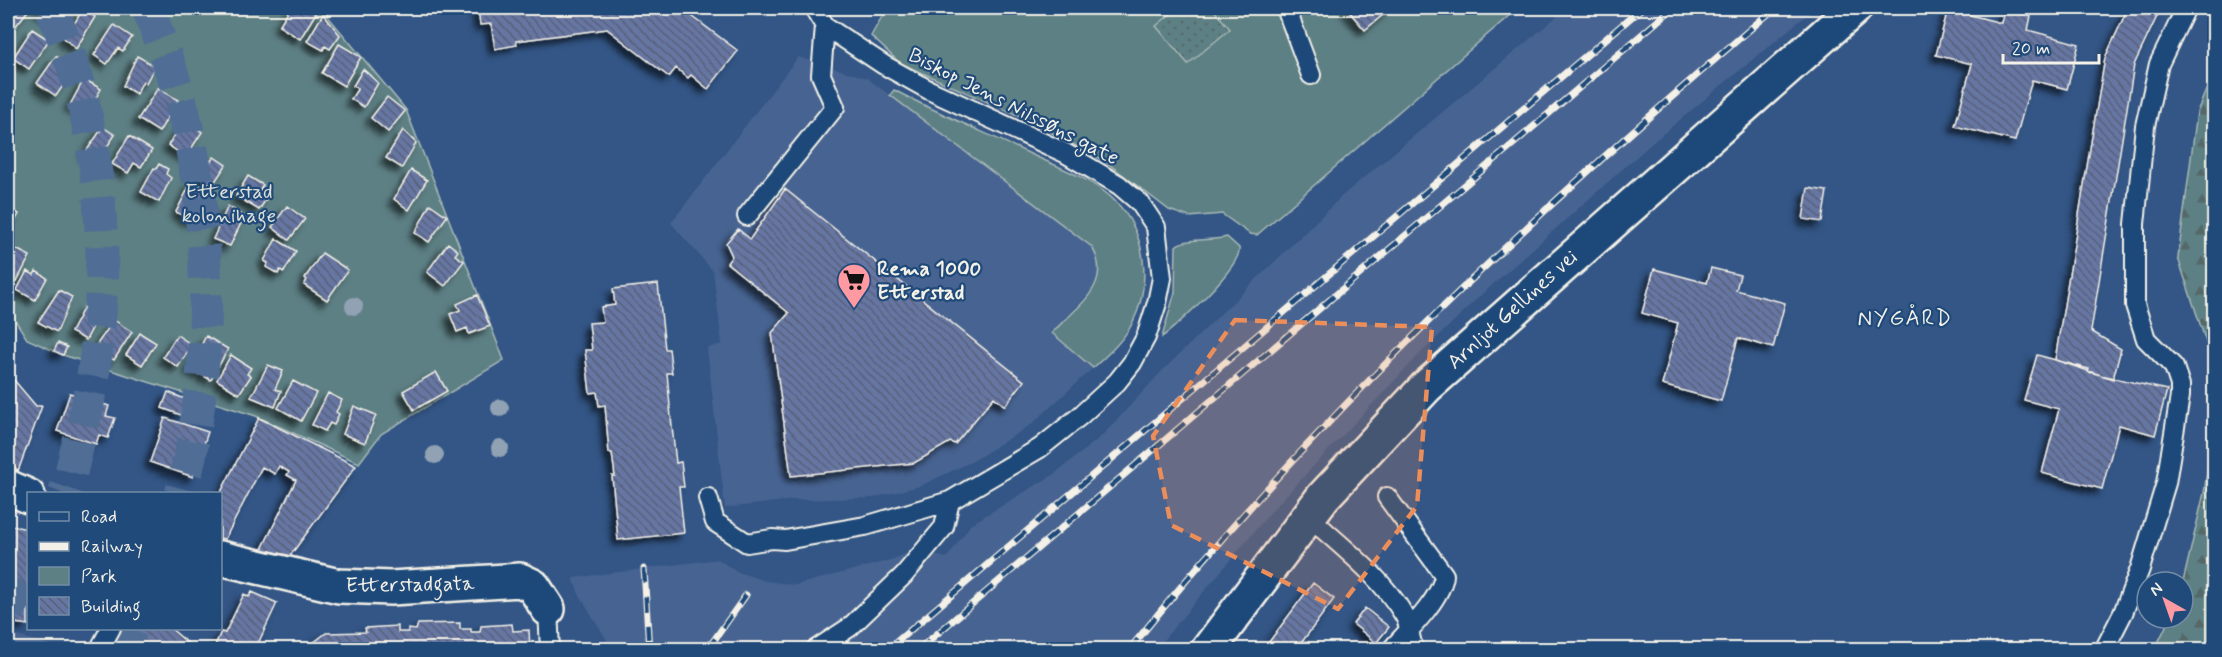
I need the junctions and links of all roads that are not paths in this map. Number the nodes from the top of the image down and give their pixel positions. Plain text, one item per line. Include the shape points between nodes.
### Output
1 (814, 8) edge
2 (1286, 8) edge
3 (1855, 8) edge
4 (2186, 8) edge
5 (825, 26) junction
6 (1311, 75) dead end
7 (747, 216) dead end
8 (8, 487) edge
9 (27, 496) edge
10 (1387, 497) dead end
11 (708, 498) dead end
12 (950, 501) junction
13 (1308, 516) junction
14 (222, 558) edge
15 (548, 609) joint
16 (110, 630) edge
17 (1407, 631) junction
18 (99, 650) edge
19 (550, 650) edge
20 (815, 650) edge
21 (1208, 650) edge
22 (1391, 650) edge
23 (1415, 650) edge
24 (2104, 650) edge

1 - 5 lane, Biskop Jens Nilssøns gate
2 - 6 lane
3 - 13 street, Arnljot Gellines vei via 1443,371 1390,422
4 - 24 lane via 2159,64 2145,126 2135,224 2135,304 2146,339 2174,367 2180,396 2166,483 2127,602
5 - 7 lane via 821,75 835,107
5 - 12 lane, Biskop Jens Nilssøns gate via 929,90 1098,171 1140,203 1155,227 1159,295 1146,337 1132,363 1087,410 1040,448
8 - 9 street
10 - 17 lane via 1444,575 1429,604
11 - 12 lane, Biskop Jens Nilssøns gate via 715,522 747,543 823,535
12 - 20 lane via 944,527 904,575 850,627
13 - 17 lane via 1395,600 1407,618
13 - 21 street, Arnljot Gellines vei
14 - 15 street, Etterstadgata via 339,586 390,588 520,580 533,586
15 - 19 lane, Etterstadgata
16 - 18 lane
17 - 22 lane
17 - 23 lane

